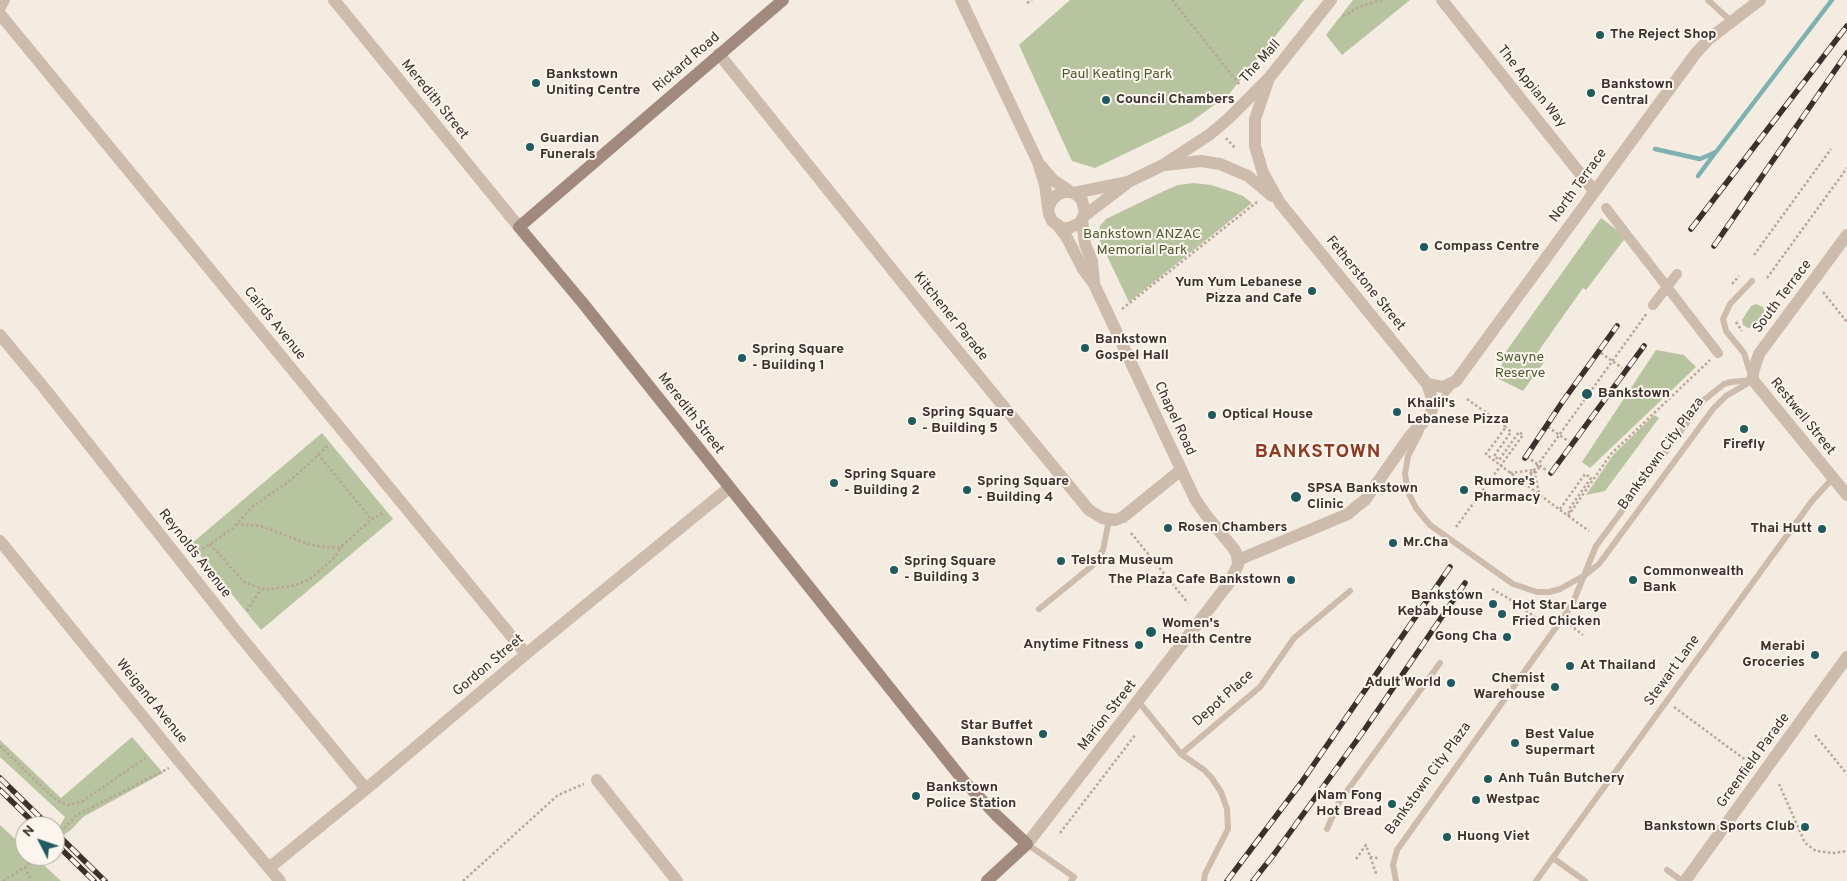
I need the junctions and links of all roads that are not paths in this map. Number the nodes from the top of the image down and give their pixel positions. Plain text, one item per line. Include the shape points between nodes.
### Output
1 (4, 0) edge
2 (334, 0) edge
3 (783, 0) edge
4 (961, 0) edge
5 (1331, 0) edge
6 (1708, 0) edge
7 (1760, 0) edge
8 (1442, 1) edge
9 (0, 7) edge
10 (0, 14) edge
11 (1731, 21) junction
12 (719, 54) junction
13 (1270, 78) junction
14 (1038, 162) junction
15 (1163, 165) junction
16 (1128, 182) junction
17 (1594, 190) junction
18 (1073, 193) junction
19 (1280, 203) junction
20 (1049, 206) junction
21 (1606, 208) dead end
22 (1083, 218) junction
23 (1058, 226) junction
24 (519, 227) junction
25 (1847, 235) edge
26 (1677, 274) dead end
27 (1752, 281) dead end
28 (1094, 284) junction
29 (1667, 287) junction
30 (1652, 305) road end
31 (0, 335) edge
32 (1718, 353) road end
33 (1753, 380) junction
34 (1456, 381) junction
35 (1427, 384) junction
36 (1430, 415) junction
37 (1180, 470) junction
38 (1833, 478) junction
39 (729, 488) junction
40 (1847, 495) edge
41 (1110, 520) junction
42 (0, 541) edge
43 (1238, 560) junction
44 (1585, 575) junction
45 (1350, 591) dead end
46 (1039, 609) dead end
47 (526, 654) junction
48 (1847, 658) edge
49 (1440, 663) dead end
50 (1138, 701) junction
51 (1181, 754) junction
52 (597, 780) road end
53 (366, 789) junction
54 (1326, 829) dead end
55 (1027, 844) junction
56 (1553, 858) junction
57 (269, 868) junction
58 (1667, 870) dead end
59 (280, 881) edge
60 (677, 881) edge
61 (987, 881) edge
62 (1071, 881) edge
63 (1204, 881) edge
64 (1396, 881) edge
65 (1536, 881) edge
66 (1585, 881) edge
67 (1683, 881) edge

1 - 9 street
2 - 24 street, Meredith Street
3 - 12 main road, Rickard Road
4 - 14 street
5 - 13 street, The Mall
6 - 11 lane
7 - 11 street, North Terrace
8 - 17 street, The Appian Way
10 - 47 street, Cairds Avenue
11 - 17 street, North Terrace via 1696,54
12 - 24 main road, Rickard Road
12 - 41 street, Kitchener Parade via 1082,503 1096,515
13 - 15 street, The Mall via 1218,128
13 - 19 street, Fetherstone Street via 1255,119 1254,146 1263,173
14 - 18 street via 1053,180
14 - 20 street
15 - 16 street, The Mall
15 - 19 street, Fetherstone Street via 1201,161 1220,164 1248,176
16 - 18 street, The Mall
16 - 22 street, The Mall
17 - 34 street, North Terrace
18 - 20 street via 1057,195
18 - 22 street via 1084,203
19 - 35 street, Fetherstone Street
20 - 23 street via 1050,218
21 - 29 street
22 - 23 street via 1073,227
22 - 28 street, Chapel Road
23 - 28 street, Chapel Road
24 - 39 main road, Meredith Street
25 - 33 street, South Terrace via 1758,354
26 - 29 street
27 - 33 lane via 1730,304 1723,318 1726,331 1744,353
28 - 37 street, Chapel Road
29 - 30 street
29 - 32 street
31 - 53 street, Reynolds Avenue
33 - 38 street, Restwell Street
33 - 44 lane, Bankstown City Plaza via 1734,390 1713,409 1604,558
33 - 44 lane, Bankstown City Plaza via 1724,384 1698,407 1596,546
34 - 35 street via 1443,387
34 - 36 lane, Bankstown City Plaza
35 - 36 street via 1432,404
36 - 43 street via 1410,436 1365,500 1348,514
36 - 44 lane, Bankstown City Plaza, bridge via 1406,465 1408,492 1430,525 1513,584 1537,592 1560,589
37 - 41 street via 1128,514
37 - 43 street, Chapel Road via 1199,506 1234,549
38 - 40 street, Restwell Street
38 - 56 lane, Stewart Lane via 1812,501
39 - 47 street, Gordon Street
39 - 55 main road, Meredith Street via 963,780
41 - 46 lane via 1103,550 1092,566
42 - 57 street, Weigand Avenue
43 - 50 street, Marion Street via 1236,572 1229,583
44 - 64 lane, Bankstown City Plaza via 1572,605 1397,850 1392,865
45 - 51 lane, Depot Place via 1294,638 1260,687
47 - 53 street, Gordon Street
48 - 67 street, Greenfield Parade
49 - 54 lane via 1339,802
50 - 51 lane
50 - 55 street, Marion Street
51 - 63 lane via 1211,777 1227,809 1228,828
52 - 60 street
53 - 57 street, Gordon Street
55 - 61 main road, Marion Street
55 - 62 lane via 1074,877
56 - 65 lane, Stewart Lane
56 - 66 lane
57 - 59 street, Weigand Avenue
58 - 67 lane

